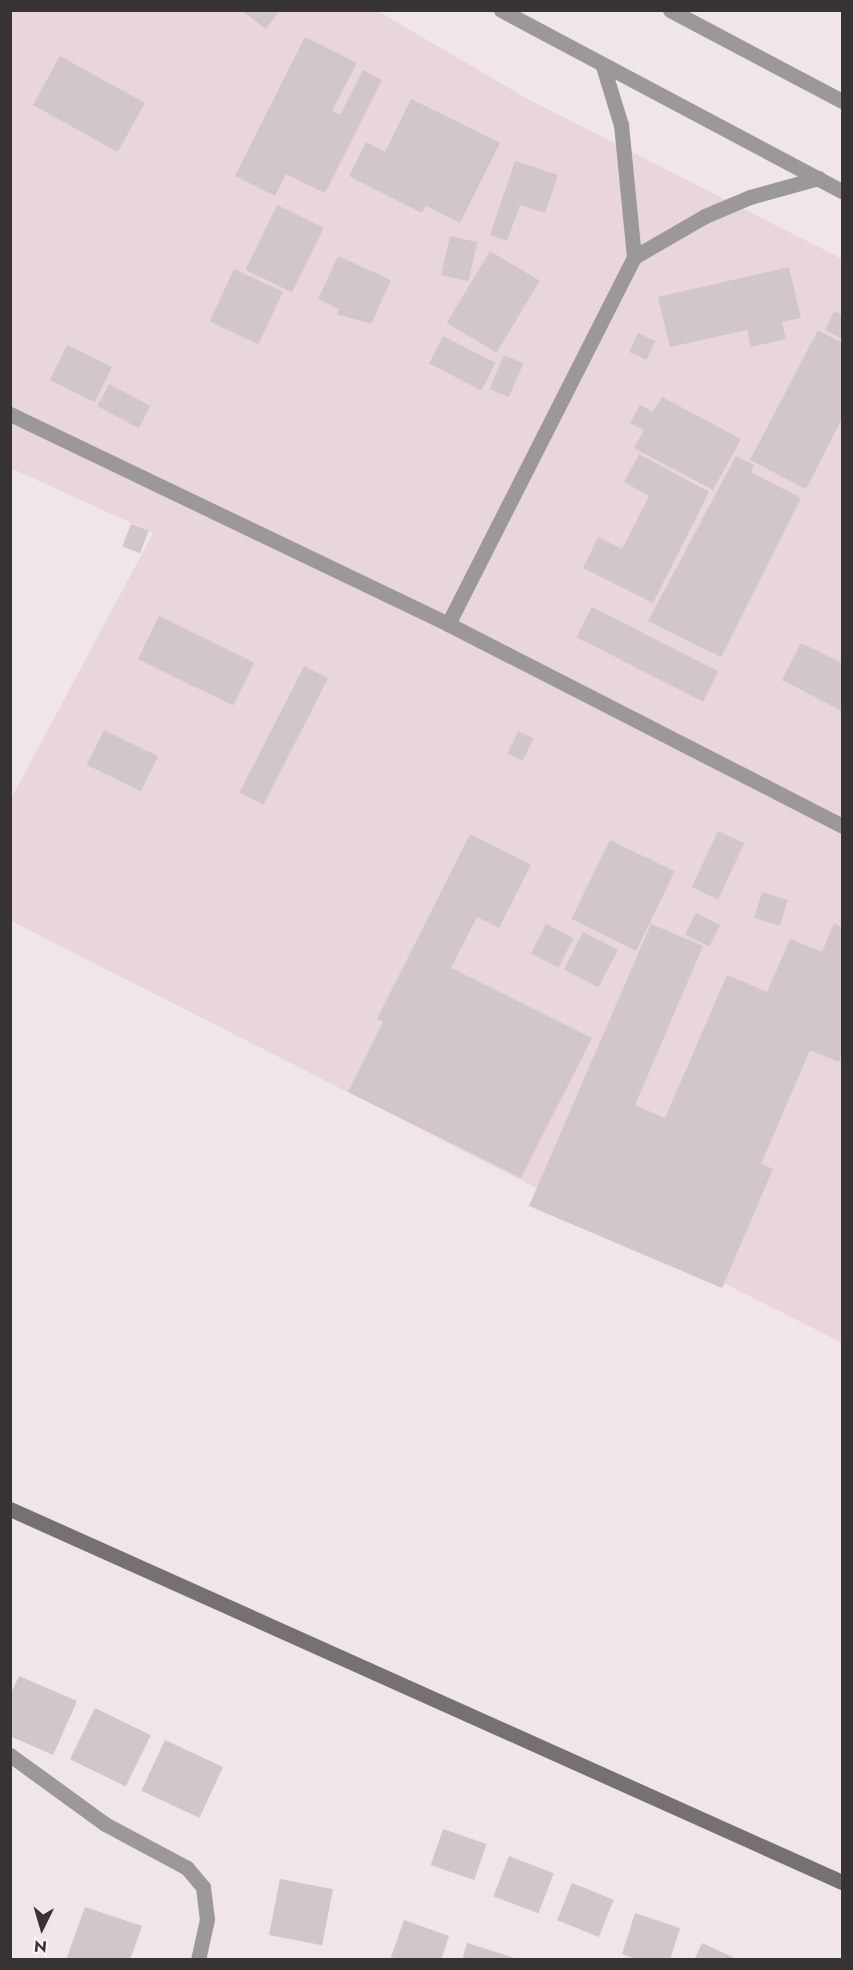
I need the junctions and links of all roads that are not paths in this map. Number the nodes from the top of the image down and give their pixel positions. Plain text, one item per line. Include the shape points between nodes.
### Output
1 (501, 10) edge
2 (670, 10) edge
3 (603, 66) junction
4 (843, 101) edge
5 (818, 178) junction
6 (843, 191) edge
7 (634, 257) junction
8 (10, 414) edge
9 (448, 624) junction
10 (843, 826) edge
11 (10, 1509) edge
12 (10, 1755) edge
13 (843, 1882) edge
14 (198, 1959) edge

1 - 3 street
2 - 4 street
3 - 5 street
3 - 7 street via 621,125
5 - 6 street
5 - 7 street via 750,197 705,216
7 - 9 street
8 - 9 street
9 - 10 street
11 - 13 main road
12 - 14 street via 105,1824 187,1868 203,1887 207,1918

